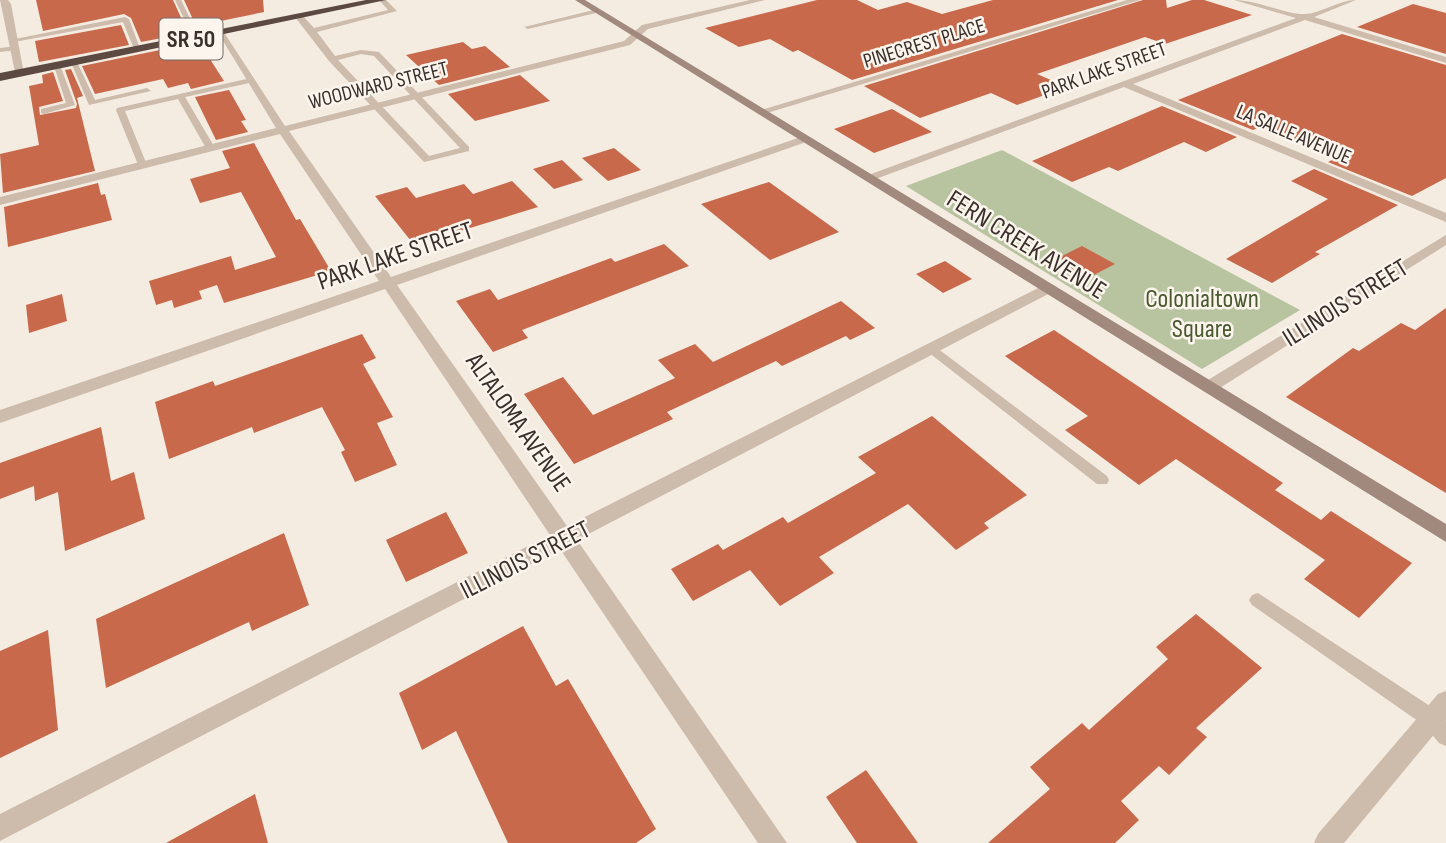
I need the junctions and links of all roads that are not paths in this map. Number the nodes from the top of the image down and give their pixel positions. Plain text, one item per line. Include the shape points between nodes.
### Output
1 (178, 0) edge
2 (382, 0) edge
3 (579, 0) edge
4 (761, 0) edge
5 (1136, 0) edge
6 (1238, 0) edge
7 (1352, 0) edge
8 (4, 6) edge
9 (598, 11) junction
10 (299, 17) junction
11 (1303, 18) junction
12 (528, 27) dead end
13 (312, 31) junction
14 (220, 33) junction
15 (636, 35) junction
16 (197, 37) junction
17 (15, 44) junction
18 (138, 49) junction
19 (0, 50) edge
20 (332, 59) junction
21 (1446, 60) edge
22 (73, 62) junction
23 (55, 65) junction
24 (20, 72) junction
25 (0, 76) edge
26 (251, 80) junction
27 (1127, 85) junction
28 (147, 91) dead end
29 (180, 96) junction
30 (414, 96) junction
31 (374, 106) junction
32 (44, 111) dead end
33 (763, 111) junction
34 (282, 130) junction
35 (805, 139) junction
36 (210, 148) junction
37 (142, 165) junction
38 (869, 177) junction
39 (0, 201) edge
40 (1446, 218) edge
41 (1446, 239) edge
42 (389, 284) junction
43 (1049, 288) junction
44 (933, 349) junction
45 (1209, 387) junction
46 (0, 417) edge
47 (1102, 480) dead end
48 (1446, 534) edge
49 (566, 538) junction
50 (1258, 600) dead end
51 (1441, 719) edge
52 (0, 828) edge
53 (774, 843) edge
54 (1327, 843) edge

1 - 16 lane
2 - 10 highway, SR 50
2 - 13 lane via 393,11
3 - 9 street, FERN CREEK AVENUE
4 - 15 street, WOODWARD STREET via 645,27
5 - 33 street, PINECREST PLACE
6 - 11 street
7 - 11 street, PARK LAKE STREET
8 - 17 street
9 - 12 lane
9 - 15 street, FERN CREEK AVENUE
10 - 13 lane
10 - 14 highway, SR 50
11 - 21 street
11 - 27 street, PARK LAKE STREET
13 - 20 lane
14 - 16 highway, SR 50
14 - 26 street, ALTALOMA AVENUE
15 - 30 street, WOODWARD STREET via 627,43
15 - 33 street, FERN CREEK AVENUE
16 - 18 highway, SR 50
17 - 18 lane via 125,19
17 - 19 lane
17 - 24 street
18 - 22 highway, SR 50
20 - 30 lane via 361,52 376,54
20 - 31 lane
22 - 23 highway, SR 50
22 - 28 lane via 92,103
23 - 24 highway, SR 50
23 - 32 lane via 71,105
24 - 25 highway, SR 50
26 - 29 lane
26 - 34 street, ALTALOMA AVENUE
27 - 38 street, PARK LAKE STREET
27 - 40 street, LA SALLE AVENUE
29 - 36 lane
29 - 37 lane via 120,110
30 - 31 street, WOODWARD STREET
30 - 31 lane via 466,149 427,160
31 - 34 street, WOODWARD STREET
33 - 35 street, FERN CREEK AVENUE
34 - 36 street, WOODWARD STREET
34 - 42 street, ALTALOMA AVENUE
35 - 38 street, FERN CREEK AVENUE
35 - 42 street, PARK LAKE STREET
36 - 37 street, WOODWARD STREET
37 - 39 street, WOODWARD STREET
38 - 43 street, FERN CREEK AVENUE
41 - 45 street, ILLINOIS STREET
42 - 46 street, PARK LAKE STREET
42 - 49 street, ALTALOMA AVENUE
43 - 44 street, ILLINOIS STREET
43 - 45 street, FERN CREEK AVENUE
44 - 47 lane
44 - 49 street, ILLINOIS STREET
45 - 48 street, FERN CREEK AVENUE
49 - 52 street, ILLINOIS STREET
49 - 53 street, ALTALOMA AVENUE
50 - 51 lane
51 - 54 street

